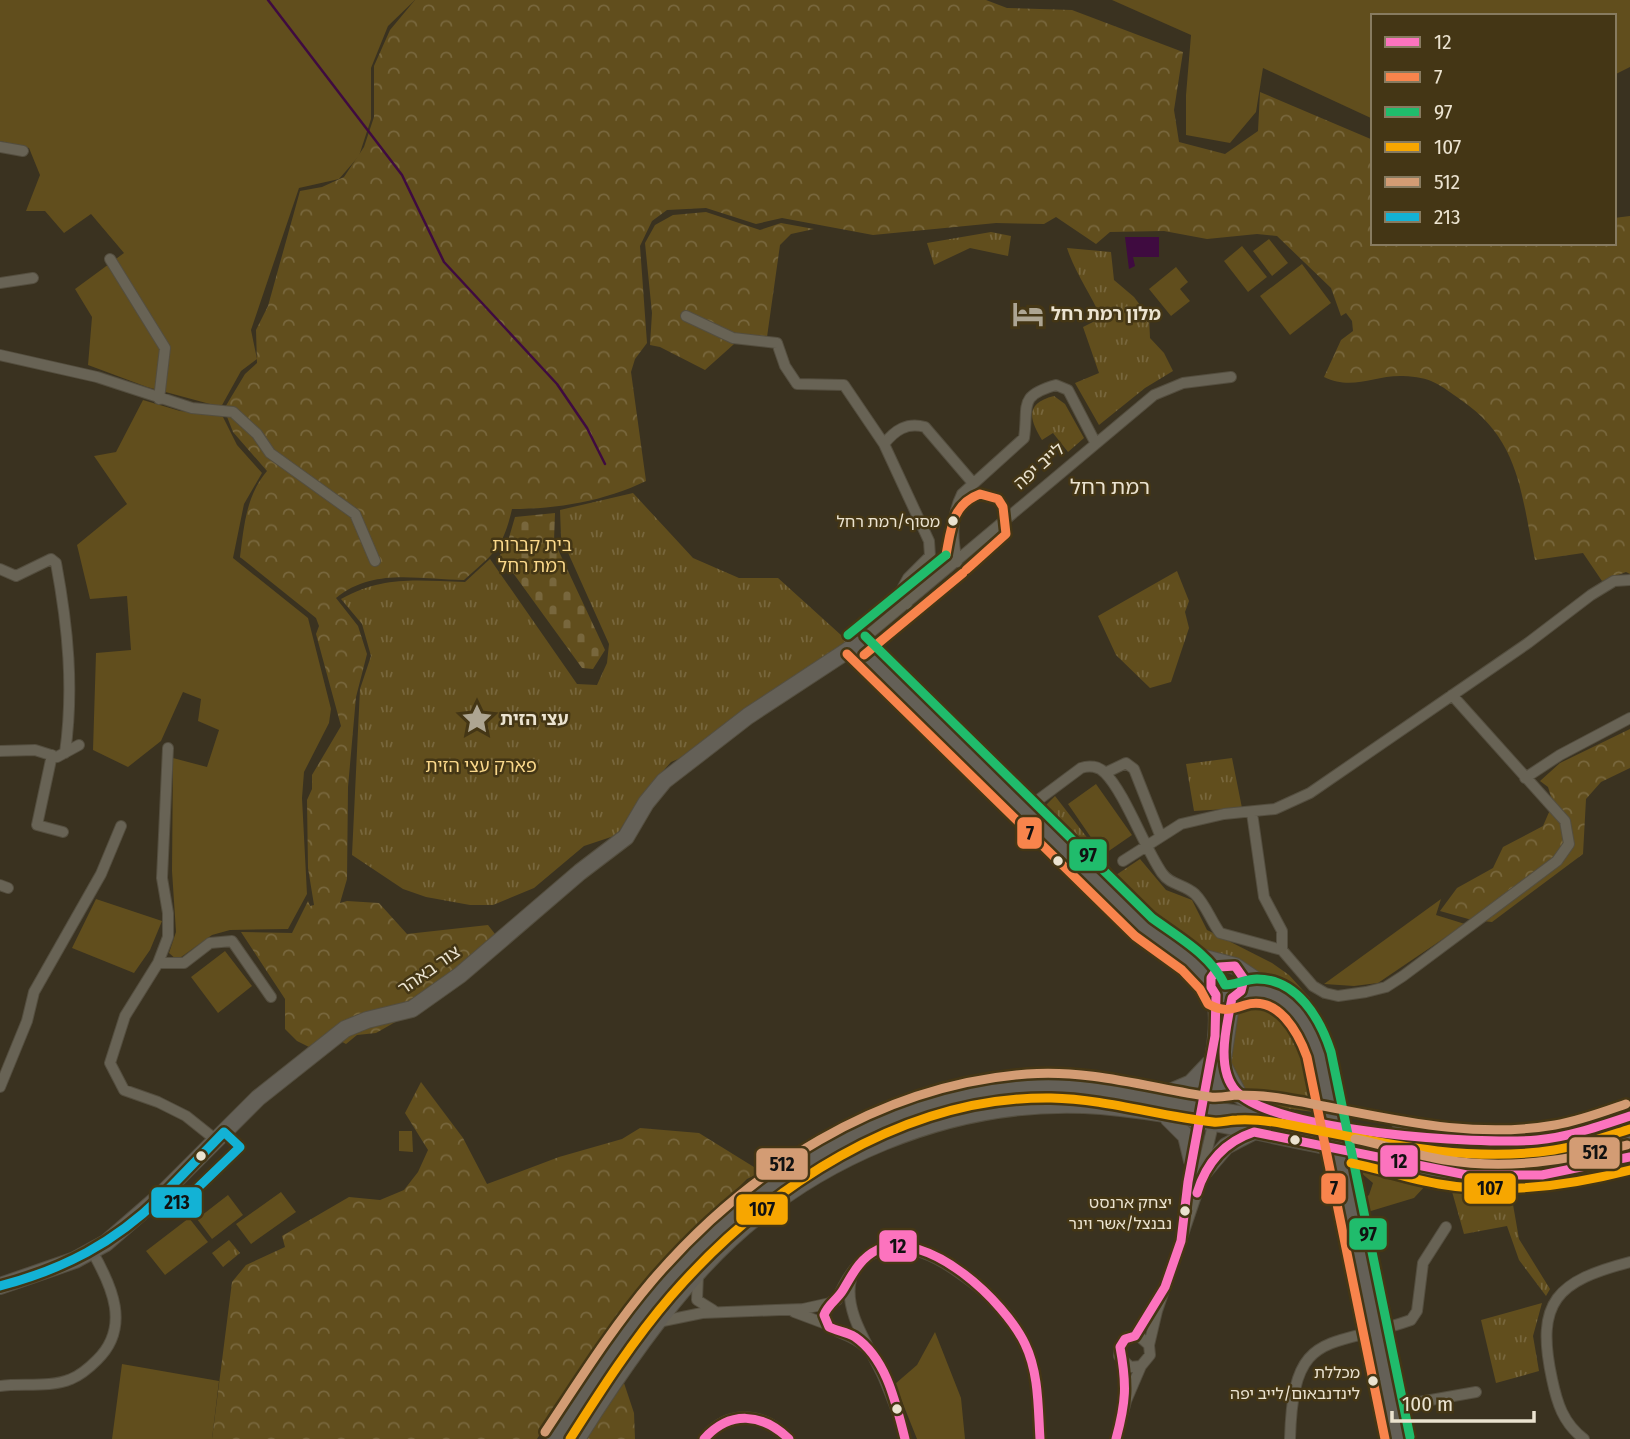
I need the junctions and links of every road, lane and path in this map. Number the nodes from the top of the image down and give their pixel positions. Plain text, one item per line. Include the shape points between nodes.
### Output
1 (0, 147) edge
2 (23, 151) dead end
3 (110, 259) dead end
4 (33, 278) dead end
5 (0, 283) edge
6 (686, 316) dead end
7 (0, 355) edge
8 (1231, 377) dead end
9 (159, 399) junction
10 (1095, 442) junction
11 (884, 444) junction
12 (974, 483) junction
13 (375, 561) dead end
14 (957, 562) junction
15 (0, 569) edge
16 (1630, 580) edge
17 (907, 604) junction
18 (856, 645) junction
19 (1452, 695) junction
20 (1630, 718) edge
21 (79, 745) dead end
22 (168, 748) dead end
23 (0, 751) edge
24 (65, 754) junction
25 (52, 755) junction
26 (1105, 773) junction
27 (1525, 778) junction
28 (1026, 809) junction
29 (1252, 813) junction
30 (121, 826) dead end
31 (63, 832) dead end
32 (1160, 835) junction
33 (1146, 845) junction
34 (1123, 861) dead end
35 (1174, 948) junction
36 (1282, 950) junction
37 (158, 963) junction
38 (1223, 965) junction
39 (1239, 969) junction
40 (1225, 992) junction
41 (271, 997) dead end
42 (1281, 997) junction
43 (1218, 1064) junction
44 (0, 1087) edge
45 (1151, 1099) junction
46 (1261, 1108) junction
47 (1163, 1115) junction
48 (1208, 1116) junction
49 (1630, 1116) edge
50 (1254, 1132) junction
51 (1630, 1133) edge
52 (216, 1140) junction
53 (1630, 1145) edge
54 (1384, 1156) junction
55 (1630, 1157) edge
56 (1197, 1167) junction
57 (1446, 1227) dead end
58 (92, 1251) junction
59 (1630, 1262) edge
60 (853, 1270) junction
61 (698, 1274) junction
62 (0, 1286) edge
63 (1165, 1287) junction
64 (834, 1301) junction
65 (851, 1304) junction
66 (781, 1310) junction
67 (719, 1311) junction
68 (855, 1319) junction
69 (658, 1322) junction
70 (827, 1324) junction
71 (1374, 1329) junction
72 (843, 1331) junction
73 (1135, 1336) junction
74 (1149, 1345) junction
75 (872, 1354) junction
76 (1126, 1365) junction
77 (1141, 1366) junction
78 (0, 1386) edge
79 (1476, 1392) dead end
80 (1126, 1401) junction
81 (1391, 1407) junction
82 (555, 1439) edge
83 (577, 1439) edge
84 (704, 1439) edge
85 (789, 1439) edge
86 (905, 1439) edge
87 (1040, 1439) edge
88 (1116, 1439) edge
89 (1290, 1439) edge
90 (1398, 1439) edge
91 (1584, 1439) edge

1 - 2 street
3 - 9 street via 165,348
4 - 5 street
6 - 11 street via 733,338 777,343 797,384 844,386
7 - 9 street via 97,377
8 - 10 street, לייב יפה via 1166,389
9 - 13 street via 241,417 270,453 355,514
10 - 12 street via 1068,390 1056,385 1043,389 1025,404 1024,438 1016,449
10 - 14 street, לייב יפה
11 - 12 street via 903,428 925,427
11 - 17 street via 929,541 930,556 902,589
12 - 14 street via 962,494 953,518
14 - 17 street, לייב יפה
15 - 24 street via 16,576 51,559 56,563 71,682
16 - 19 street via 1615,581 1591,595
17 - 18 street, לייב יפה
18 - 28 main road
18 - 52 main road, צור באהר via 748,716 664,782 626,837 460,975 412,1009 345,1029 258,1098
19 - 27 street
19 - 29 street via 1310,793 1275,809
20 - 27 street
21 - 24 street
22 - 37 street via 162,878 168,937
23 - 25 street via 36,750
24 - 25 street
25 - 31 street via 37,825
26 - 28 street via 1092,766 1081,768
26 - 32 street via 1126,763 1134,769
26 - 33 street
27 - 36 street via 1565,821 1569,832 1566,853 1403,976 1386,987 1338,996 1313,986
28 - 35 main road via 1144,927
29 - 32 street via 1207,817
29 - 36 street via 1264,897 1282,931
30 - 44 street via 101,874 34,992
32 - 33 street
33 - 34 street
33 - 36 street via 1167,881 1197,896 1220,933
35 - 38 main road
35 - 40 main road
37 - 41 street via 184,963 210,943 232,941
37 - 52 street via 125,1016 110,1063 124,1090 186,1116
38 - 39 main road
38 - 40 main road via 1212,973
39 - 40 main road via 1245,983
39 - 42 main road
40 - 42 main road
40 - 43 main road
42 - 71 main road, bridge via 1310,1031 1324,1080
43 - 45 main road via 1184,1088
43 - 46 main road via 1239,1095
43 - 48 main road
45 - 48 main road
45 - 82 main road via 1062,1086 994,1090 906,1113 824,1150 743,1205 663,1286
46 - 48 main road
46 - 49 main road via 1387,1132 1491,1141 1555,1138
47 - 48 main road
47 - 56 main road via 1184,1131
47 - 61 main road via 1103,1107 1030,1106 951,1120 906,1134 850,1156 802,1186 747,1226
48 - 50 main road
48 - 51 main road via 1512,1156 1565,1151
48 - 56 street
50 - 54 main road
50 - 56 main road
52 - 58 main road, צור באהר via 128,1226
53 - 54 main road via 1532,1166
54 - 55 main road via 1443,1172 1494,1176 1563,1173
56 - 63 street via 1181,1241
57 - 71 street via 1423,1263 1417,1311 1411,1320
58 - 62 main road, צור באהר
58 - 78 street via 116,1306 112,1341 87,1370 69,1380
59 - 91 street via 1577,1279 1560,1294 1546,1323 1545,1344 1556,1398 1565,1419
60 - 64 street
60 - 65 street
60 - 87 street via 879,1250 900,1246 924,1252 985,1292 1018,1330 1031,1359
61 - 67 street via 697,1300
61 - 69 main road
63 - 73 street
63 - 74 street
64 - 65 street
64 - 66 street
64 - 70 street via 824,1310
65 - 68 street
66 - 67 street
66 - 70 street
67 - 69 street
68 - 72 street
68 - 75 street
69 - 83 main road
70 - 72 street
71 - 81 main road
71 - 89 street via 1336,1339 1311,1356 1294,1384
72 - 75 street
73 - 74 street
73 - 76 street via 1120,1347 1119,1356
74 - 77 street via 1149,1360
75 - 86 street via 893,1398
76 - 77 street
76 - 80 street
77 - 80 street
79 - 81 street
80 - 88 street
81 - 90 main road
84 - 85 street via 722,1422 753,1417 768,1421

